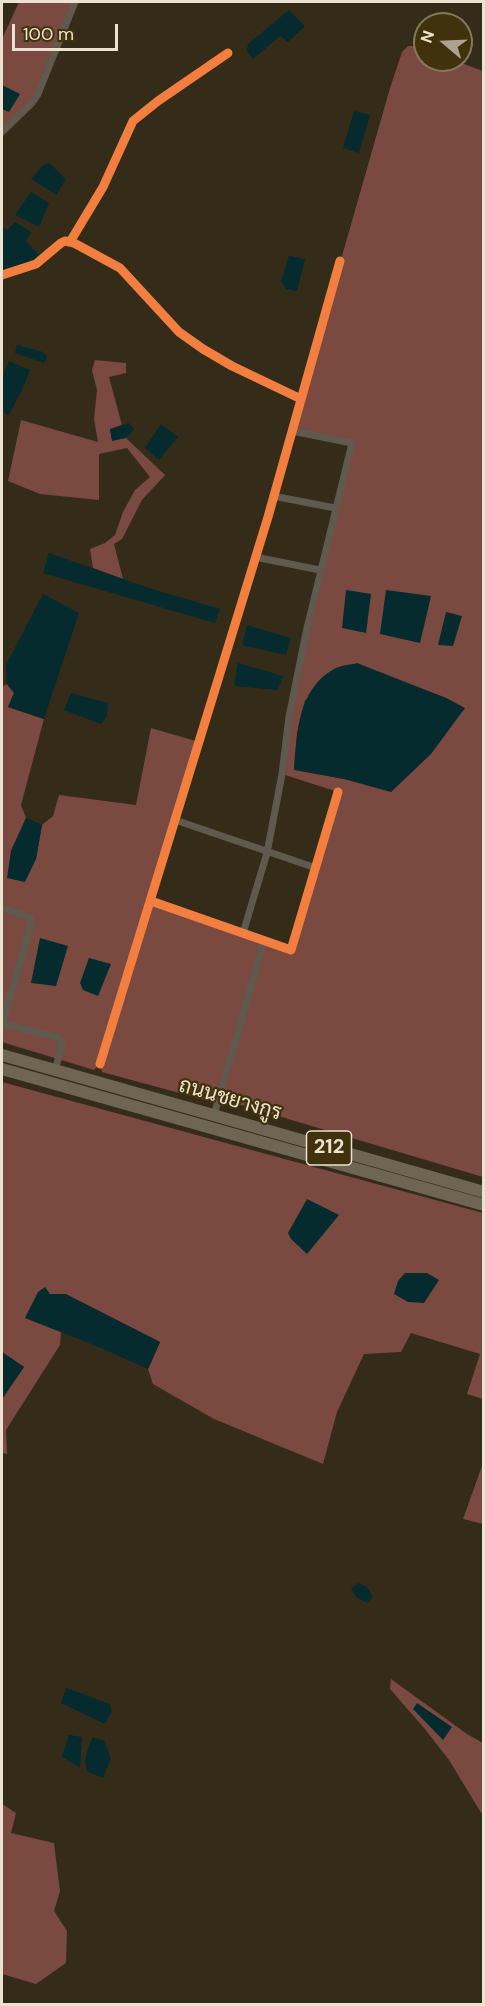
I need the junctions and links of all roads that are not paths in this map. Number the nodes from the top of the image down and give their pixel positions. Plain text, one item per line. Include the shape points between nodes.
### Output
1 (75, 2) edge
2 (228, 52) dead end
3 (2, 132) edge
4 (70, 242) junction
5 (340, 261) dead end
6 (2, 275) edge
7 (301, 399) junction
8 (292, 431) junction
9 (273, 496) junction
10 (335, 508) junction
11 (255, 557) junction
12 (320, 570) junction
13 (338, 792) dead end
14 (175, 820) junction
15 (267, 853) junction
16 (316, 868) junction
17 (150, 901) junction
18 (2, 908) edge
19 (243, 933) junction
20 (264, 941) junction
21 (2, 1024) edge
22 (2, 1055) edge
23 (100, 1064) dead end
24 (2, 1069) edge
25 (55, 1071) junction
26 (175, 1104) junction
27 (213, 1115) junction
28 (172, 1117) junction
29 (483, 1192) edge
30 (483, 1206) edge

1 - 3 street via 38,94
2 - 4 street via 133,121 103,187
4 - 6 street via 61,243 36,264
4 - 7 street via 120,268 179,332 203,349
5 - 7 street
7 - 8 street
8 - 9 street
8 - 10 street via 352,442
9 - 10 street
9 - 11 street
10 - 12 street
11 - 12 street
11 - 14 street
12 - 15 street via 289,717
13 - 16 street
14 - 15 street
14 - 17 street
15 - 16 street
15 - 19 street
16 - 20 street via 291,950
17 - 19 street
17 - 23 street
18 - 21 street via 31,918
19 - 20 street
20 - 27 street
21 - 25 street via 59,1038 62,1044
22 - 25 highway, ถนนชยางกูร / 212
24 - 28 highway, ถนนชยางกูร / 212
25 - 26 highway, ถนนชยางกูร / 212
26 - 27 highway, ถนนชยางกูร / 212
26 - 28 highway
27 - 29 highway, ถนนชยางกูร / 212
28 - 30 highway, ถนนชยางกูร / 212

